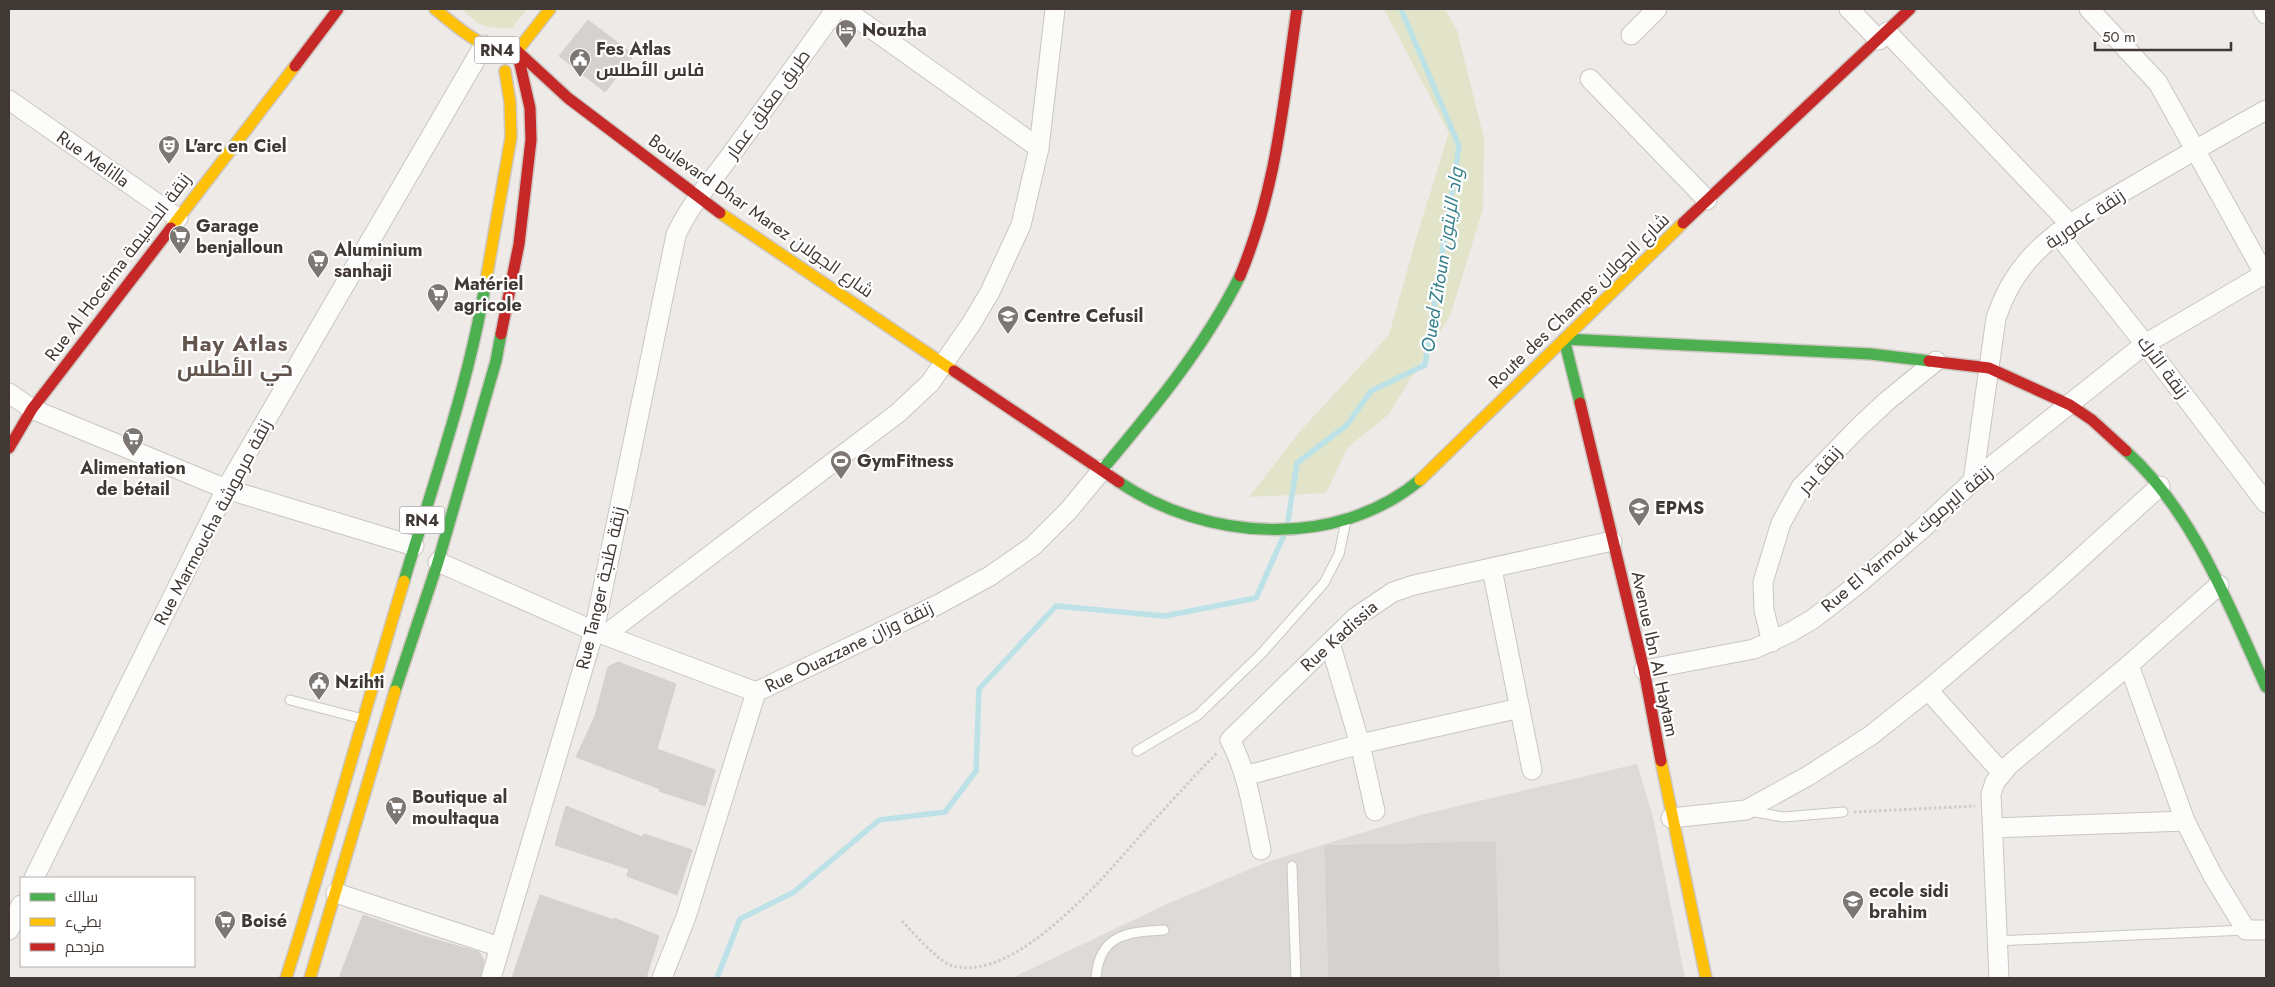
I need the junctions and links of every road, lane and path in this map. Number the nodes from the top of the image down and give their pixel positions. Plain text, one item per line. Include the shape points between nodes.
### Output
1 (435, 9) edge
2 (550, 9) edge
3 (836, 9) edge
4 (844, 9) edge
5 (1055, 9) edge
6 (1297, 9) edge
7 (1657, 9) edge
8 (1849, 9) edge
9 (1910, 9) edge
10 (2089, 9) edge
11 (2263, 9) edge
12 (333, 11) edge
13 (2266, 14) edge
14 (1631, 35) dead end
15 (1882, 36) junction
16 (484, 45) junction
17 (511, 51) junction
18 (1590, 79) dead end
19 (9, 100) edge
20 (2266, 110) edge
21 (1039, 148) junction
22 (2195, 149) junction
23 (697, 197) junction
24 (1707, 200) junction
25 (178, 218) junction
26 (2063, 228) junction
27 (2266, 275) edge
28 (1564, 339) junction
29 (2145, 344) junction
30 (1936, 361) junction
31 (944, 364) junction
32 (1989, 368) junction
33 (9, 393) edge
34 (2070, 405) junction
35 (32, 409) junction
36 (9, 448) edge
37 (1102, 470) junction
38 (1973, 481) junction
39 (2160, 486) junction
40 (226, 489) junction
41 (2266, 503) edge
42 (1347, 518) junction
43 (1612, 541) junction
44 (414, 546) junction
45 (438, 562) junction
46 (1492, 569) junction
47 (2219, 585) junction
48 (600, 633) junction
49 (1772, 642) junction
50 (1330, 643) junction
51 (2129, 665) junction
52 (1644, 670) junction
53 (2266, 687) edge
54 (1928, 690) junction
55 (756, 692) junction
56 (290, 700) dead end
57 (1520, 708) junction
58 (362, 718) junction
59 (1230, 740) junction
60 (1360, 744) junction
61 (1137, 751) dead end
62 (1532, 770) dead end
63 (2002, 773) junction
64 (1245, 776) junction
65 (1992, 806) junction
66 (1746, 810) junction
67 (1375, 812) dead end
68 (1843, 812) joint
69 (1671, 818) junction
70 (2185, 821) junction
71 (1993, 828) junction
72 (1261, 850) dead end
73 (1292, 866) dead end
74 (34, 877) edge
75 (336, 893) junction
76 (20, 907) edge
77 (902, 921) dead end
78 (9, 930) edge
79 (1164, 930) dead end
80 (2246, 930) junction
81 (2266, 930) edge
82 (1997, 941) junction
83 (500, 947) junction
84 (286, 978) edge
85 (310, 978) edge
86 (491, 978) edge
87 (662, 978) edge
88 (1096, 978) edge
89 (1296, 978) edge
90 (1706, 978) edge
91 (1999, 978) edge

1 - 16 street, RN4
2 - 17 street, RN4
3 - 23 street, طريق مغلق عمار
4 - 21 street
5 - 21 street
6 - 37 street via 1272,177 1252,248 1236,284 1207,332 1163,395
7 - 14 street
8 - 15 street, زنقة الأرك
9 - 15 street, Route des Champs شارع الجولان
10 - 22 street via 2158,83
11 - 13 street
12 - 25 street, Rue Al Hoceima زنقة الحسيمة
15 - 24 street, Route des Champs شارع الجولان
15 - 26 street, زنقة الأرك
16 - 17 street, RN4
16 - 40 street, Rue Marmoucha زنقة مرموشة
17 - 23 street, Boulevard Dhar Marez شارع الجولان
17 - 44 street, RN4 via 505,76 510,102 510,137 481,311
17 - 45 street, RN4 via 530,108 531,140 519,244 496,361
18 - 24 street
19 - 25 street, Rue Melilla
20 - 22 street, زنقة عمورية
21 - 31 street via 1022,225 985,300
22 - 26 street, زنقة عمورية
22 - 27 street
23 - 31 street, Boulevard Dhar Marez شارع الجولان
23 - 48 street, Rue Tanger زنقة طنجة via 684,217 670,256
24 - 28 street, Route des Champs شارع الجولان
25 - 35 street, Rue Al Hoceima زنقة الحسيمة
26 - 29 street, زنقة الأرك
26 - 32 street, زنقة عمورية via 2016,274 2005,294 1996,318
27 - 29 street, Rue El Yarmouk زنقة اليرموك
28 - 30 street via 1779,348
28 - 42 street, Route des Champs شارع الجولان via 1421,480 1379,507
28 - 43 street, Avenue Ibn Al Haytam
29 - 34 street, Rue El Yarmouk زنقة اليرموك
29 - 41 street, زنقة الأرك
30 - 32 street
30 - 49 street, زنقة بدر via 1858,428 1801,487 1781,523 1763,582 1764,610
31 - 37 street, Boulevard Dhar Marez شارع الجولان
31 - 48 street via 930,383 898,413
32 - 34 street
32 - 38 street, زنقة عمورية
33 - 35 street
34 - 38 street, Rue El Yarmouk زنقة اليرموك
34 - 39 street via 2118,442
35 - 36 street, Rue Al Hoceima زنقة الحسيمة
35 - 40 street
37 - 42 street, Route des Champs شارع الجولان via 1155,504 1183,516 1229,527 1291,528
37 - 55 street, Rue Ouazzane زنقة وزان via 1033,546 990,576
38 - 49 street, Rue El Yarmouk زنقة اليرموك via 1858,584 1813,619
39 - 47 street via 2183,518
39 - 54 street
40 - 44 street
40 - 74 street, Rue Marmoucha زنقة مرموشة
42 - 61 lane via 1339,554 1324,583 1198,715
43 - 46 street, Rue Kadissia
43 - 52 street, Avenue Ibn Al Haytam
44 - 58 street, RN4
45 - 48 street
45 - 75 street, RN4 via 384,726
46 - 50 street, Rue Kadissia via 1393,592 1356,617
46 - 57 street
47 - 51 street
47 - 53 street
48 - 55 street
48 - 83 street, Rue Tanger زنقة طنجة
49 - 52 street, Rue El Yarmouk زنقة اليرموك via 1754,649
50 - 59 street, Rue Kadissia
50 - 60 street
51 - 63 street
51 - 70 street
52 - 69 street, Avenue Ibn Al Haytam
54 - 63 street
54 - 66 street via 1832,762
55 - 87 street, Rue Ouazzane زنقة وزان via 686,917
56 - 58 lane
57 - 60 street
57 - 62 street
58 - 84 street, RN4
59 - 64 street
59 - 77 path via 1080,901 1034,941 1007,957 985,966 966,969 950,966 934,955
60 - 64 street
60 - 67 street
63 - 65 street via 1991,794
64 - 72 street
65 - 68 path
65 - 71 street
66 - 68 lane via 1784,817
66 - 69 street
69 - 90 street, Avenue Ibn Al Haytam
70 - 71 street
70 - 80 street via 2212,876
71 - 82 street
73 - 89 lane
75 - 83 street
75 - 85 street, RN4
76 - 78 street
79 - 88 lane via 1136,931 1112,940 1103,950
80 - 81 street
80 - 82 lane
82 - 91 street
83 - 86 street, Rue Tanger زنقة طنجة

